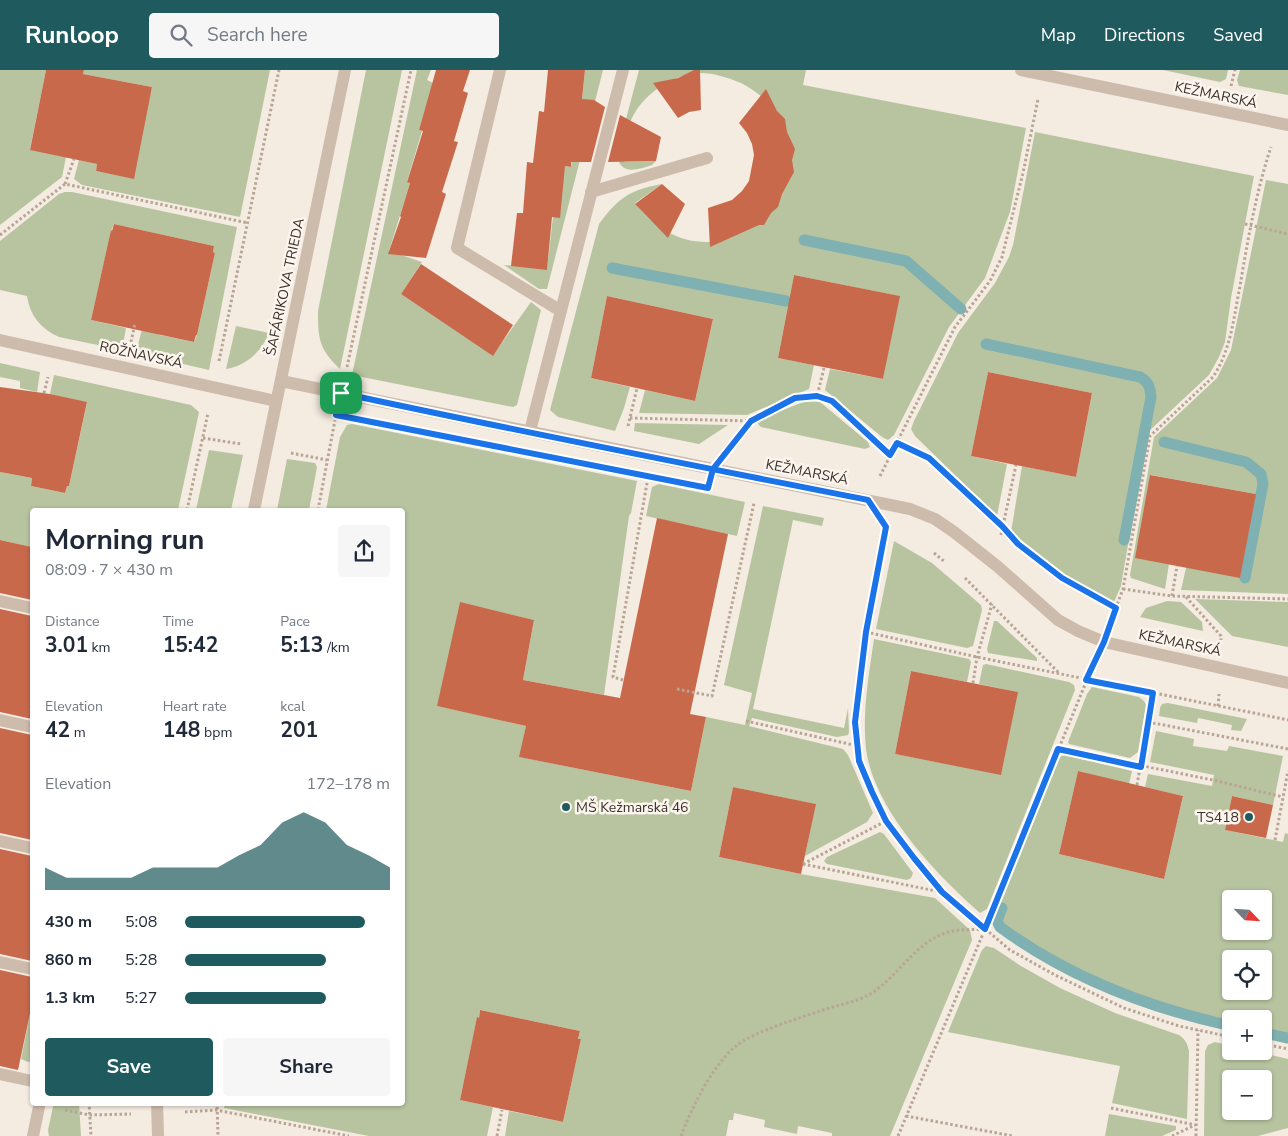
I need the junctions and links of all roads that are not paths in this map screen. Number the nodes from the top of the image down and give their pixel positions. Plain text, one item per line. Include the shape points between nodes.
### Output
1 (344, 70) edge
2 (500, 70) edge
3 (623, 70) edge
4 (1021, 70) edge
5 (1288, 125) edge
6 (707, 158) dead end
7 (591, 192) junction
8 (561, 311) junction
9 (0, 340) edge
10 (281, 381) junction
11 (276, 401) junction
12 (530, 431) junction
13 (254, 508) edge
14 (0, 601) edge
15 (30, 608) edge
16 (1288, 683) edge
17 (0, 720) edge
18 (30, 727) edge
19 (0, 841) edge
20 (30, 848) edge
21 (0, 962) edge
22 (30, 969) edge
23 (0, 1074) edge
24 (30, 1081) edge
25 (39, 1106) edge
26 (158, 1108) edge
27 (33, 1136) edge
28 (158, 1136) edge

1 - 10 street, ŠAFÁRIKOVA TRIEDA
2 - 8 street via 457,248
3 - 7 street
4 - 5 street, KEŽMARSKÁ
6 - 7 street
7 - 8 street
8 - 12 street
9 - 11 street, ROŽŇAVSKÁ
10 - 11 street, ŠAFÁRIKOVA TRIEDA
10 - 12 street, KEŽMARSKÁ
11 - 13 street, ŠAFÁRIKOVA TRIEDA
12 - 16 street, KEŽMARSKÁ via 910,509 935,519 997,566 1058,620 1078,631 1104,642
14 - 15 street
17 - 18 street
19 - 20 street
21 - 22 street
23 - 24 street
25 - 27 street
26 - 28 street

